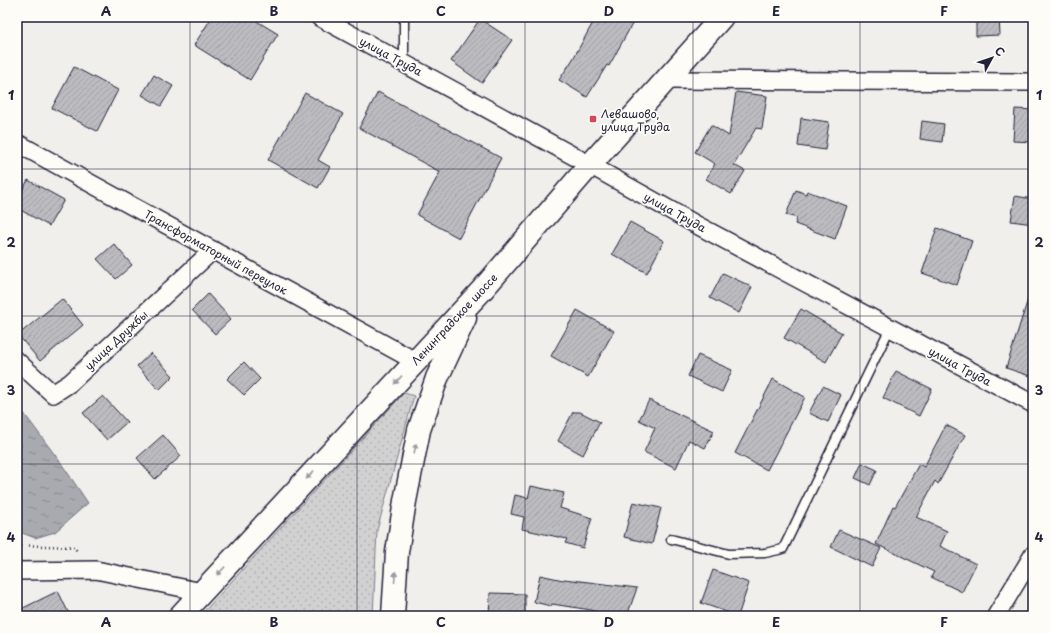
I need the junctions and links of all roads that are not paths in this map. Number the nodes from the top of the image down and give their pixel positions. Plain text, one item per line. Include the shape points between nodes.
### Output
1 (319, 17) edge
2 (404, 17) edge
3 (722, 17) edge
4 (404, 62) junction
5 (666, 80) junction
6 (1033, 82) edge
7 (17, 143) edge
8 (590, 165) junction
9 (213, 250) junction
10 (482, 290) junction
11 (890, 328) junction
12 (17, 361) edge
13 (415, 361) junction
14 (1033, 404) edge
15 (672, 540) dead end
16 (1033, 555) edge
17 (17, 571) edge
18 (202, 592) junction
19 (180, 616) edge
20 (393, 616) edge
21 (996, 616) edge

1 - 4 street, улица Труда
2 - 4 lane
3 - 5 street, Ленинградское шоссе
4 - 8 street, улица Труда
5 - 6 street
5 - 8 street, Ленинградское шоссе
7 - 9 street, Трансформаторный переулок
8 - 10 street, Ленинградское шоссе
8 - 11 street, улица Труда
9 - 12 street, улица Дружбы via 70,383 53,394
9 - 13 street, Трансформаторный переулок
10 - 13 street, Ленинградское шоссе
20 -> 10 street via 397,552 419,430 449,349
11 - 14 street, улица Труда
11 - 15 lane via 783,549 765,553 729,554
13 -> 18 street, Ленинградское шоссе
16 - 21 street
17 - 18 street via 96,570
18 - 19 street, Ленинградское шоссе

